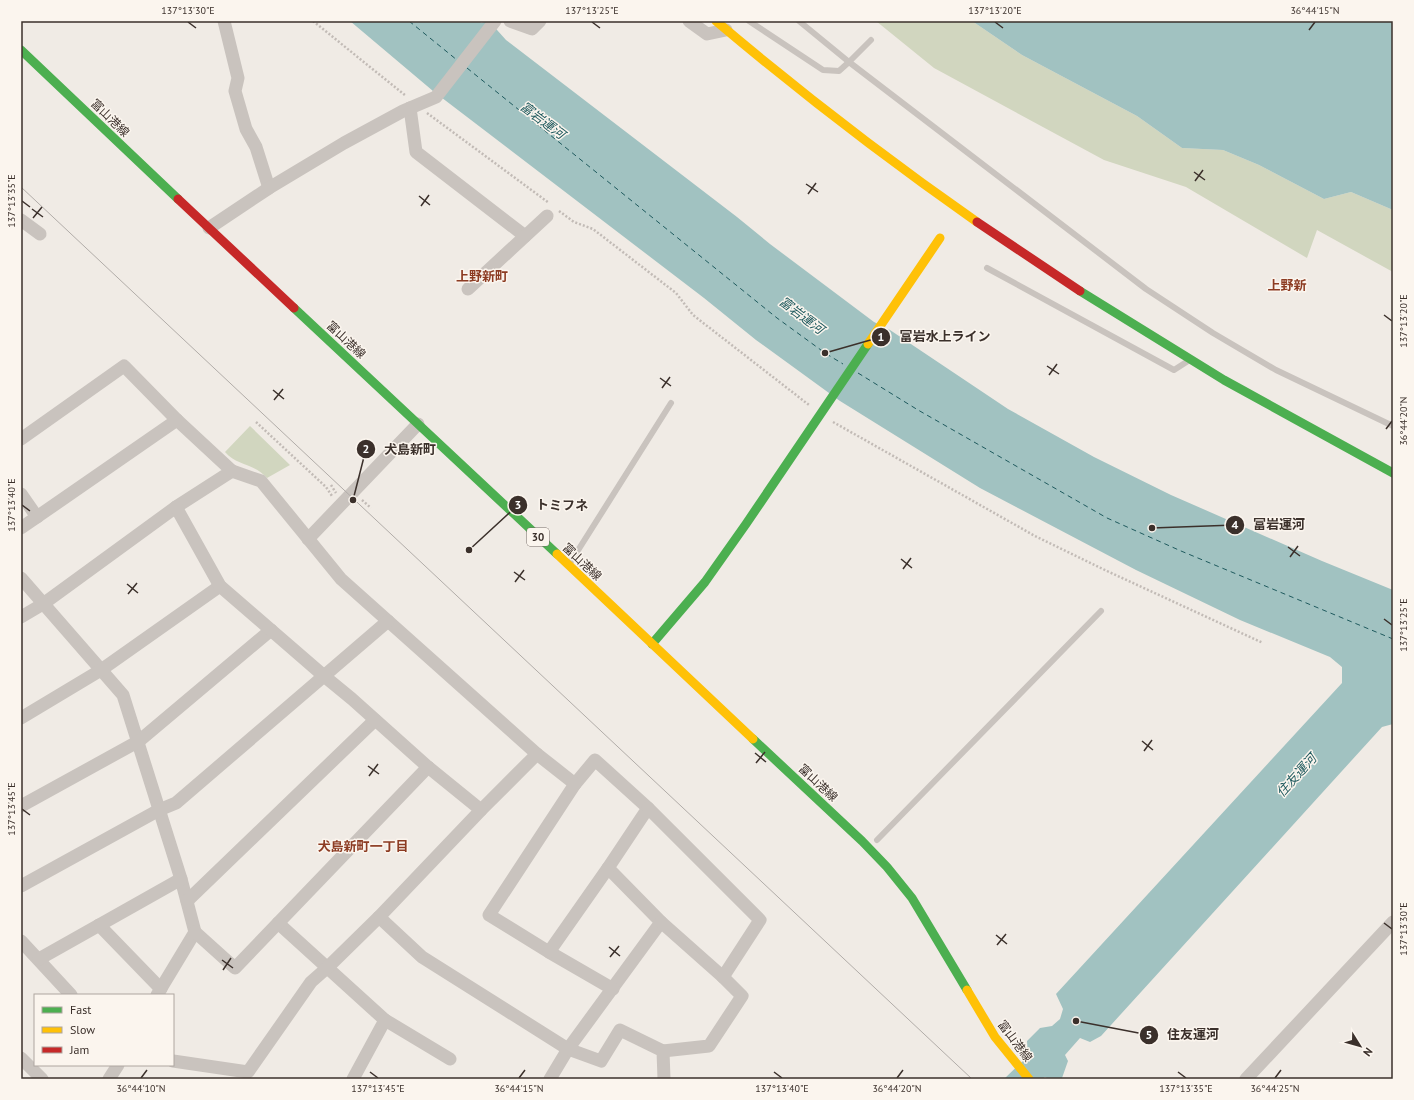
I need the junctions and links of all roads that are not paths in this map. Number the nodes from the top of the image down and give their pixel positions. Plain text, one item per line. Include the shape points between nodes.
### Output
1 (224, 21) edge
2 (495, 21) edge
3 (510, 21) edge
4 (540, 21) edge
5 (689, 21) edge
6 (716, 21) edge
7 (749, 21) edge
8 (799, 21) edge
9 (726, 30) junction
10 (871, 40) dead end
11 (21, 50) edge
12 (849, 62) junction
13 (414, 107) junction
14 (269, 188) junction
15 (551, 210) road end
16 (21, 220) edge
17 (209, 228) junction
18 (40, 234) dead end
19 (525, 236) junction
20 (940, 238) dead end
21 (987, 268) dead end
22 (468, 289) dead end
23 (1190, 360) junction
24 (670, 403) dead end
25 (177, 420) junction
26 (418, 424) junction
27 (1393, 426) edge
28 (21, 439) edge
29 (232, 471) junction
30 (1393, 474) edge
31 (21, 494) edge
32 (176, 507) junction
33 (37, 517) junction
34 (21, 528) edge
35 (308, 539) junction
36 (568, 566) junction
37 (21, 578) edge
38 (220, 586) junction
39 (43, 604) junction
40 (1101, 611) dead end
41 (21, 617) edge
42 (388, 621) junction
43 (270, 630) junction
44 (652, 644) junction
45 (101, 670) junction
46 (324, 676) junction
47 (21, 718) edge
48 (375, 720) junction
49 (139, 741) junction
50 (537, 754) junction
51 (428, 767) junction
52 (575, 784) junction
53 (21, 806) edge
54 (648, 808) junction
55 (159, 810) junction
56 (481, 810) junction
57 (877, 840) dead end
58 (608, 868) junction
59 (181, 879) junction
60 (21, 886) edge
61 (187, 901) junction
62 (379, 917) junction
63 (662, 922) junction
64 (1393, 922) edge
65 (278, 923) junction
66 (99, 925) junction
67 (195, 932) junction
68 (21, 941) edge
69 (549, 952) junction
70 (39, 960) junction
71 (328, 967) junction
72 (723, 977) junction
73 (613, 989) junction
74 (159, 992) edge
75 (70, 994) edge
76 (385, 1020) junction
77 (568, 1049) junction
78 (663, 1051) junction
79 (21, 1058) edge
80 (450, 1059) dead end
81 (174, 1060) edge
82 (117, 1066) edge
83 (42, 1079) edge
84 (109, 1079) edge
85 (353, 1079) edge
86 (550, 1079) edge
87 (664, 1079) edge
88 (1029, 1079) edge
89 (1246, 1079) edge

1 - 14 street via 238,78 235,91 246,129 256,147
2 - 13 street via 436,97
3 - 4 street via 532,30
5 - 9 street via 708,34
6 - 9 main road
7 - 12 lane via 823,70 839,70
8 - 12 lane
9 - 23 main road via 907,172 1058,277
10 - 12 lane
11 - 17 main road, 富山港線 / 30
12 - 27 lane via 1146,289 1276,370
13 - 14 street via 344,143
13 - 19 street via 416,152
14 - 17 street
15 - 19 street
16 - 18 street
17 - 26 main road, 富山港線 / 30
19 - 22 street
20 - 44 main road via 746,524 709,575
21 - 23 lane via 1174,370
23 - 30 main road
24 - 36 lane
25 - 28 street via 124,366
25 - 29 street
25 - 33 street
26 - 35 street
26 - 36 main road, 富山港線 / 30
29 - 32 street
29 - 35 street via 261,481
31 - 33 street
32 - 38 street
32 - 39 street
33 - 34 street
35 - 42 street via 342,579
36 - 44 main road, 富山港線 / 30
37 - 39 street
38 - 43 street
38 - 45 street
39 - 41 street
39 - 45 street
40 - 57 lane
42 - 46 street
42 - 50 street
43 - 46 street
43 - 49 street
44 - 88 main road, 富山港線 / 30 via 887,867 916,904 995,1037
45 - 47 street
45 - 49 street via 123,695
46 - 48 street
46 - 55 street via 176,803
48 - 51 street
48 - 61 street
49 - 53 street
49 - 55 street
50 - 52 street
50 - 56 street
51 - 56 street
51 - 65 street
52 - 54 street via 595,760
52 - 69 street via 489,915
54 - 58 street
54 - 72 street via 760,920
55 - 59 street
55 - 60 street
56 - 62 street
58 - 63 street
58 - 69 street
59 - 61 street
59 - 66 street
61 - 67 street
62 - 71 street
62 - 77 street via 422,957
63 - 72 street
63 - 73 street
64 - 89 street
65 - 67 street via 235,968
65 - 71 street
66 - 70 street
66 - 74 street
67 - 74 street
68 - 70 street
69 - 73 street
70 - 75 street
71 - 76 street
71 - 81 street via 310,982 248,1072
72 - 78 street via 742,996 709,1046
73 - 77 street
76 - 80 street
76 - 85 street
77 - 78 street via 601,1061 620,1030
77 - 86 street
78 - 87 street
79 - 83 street
82 - 84 street

